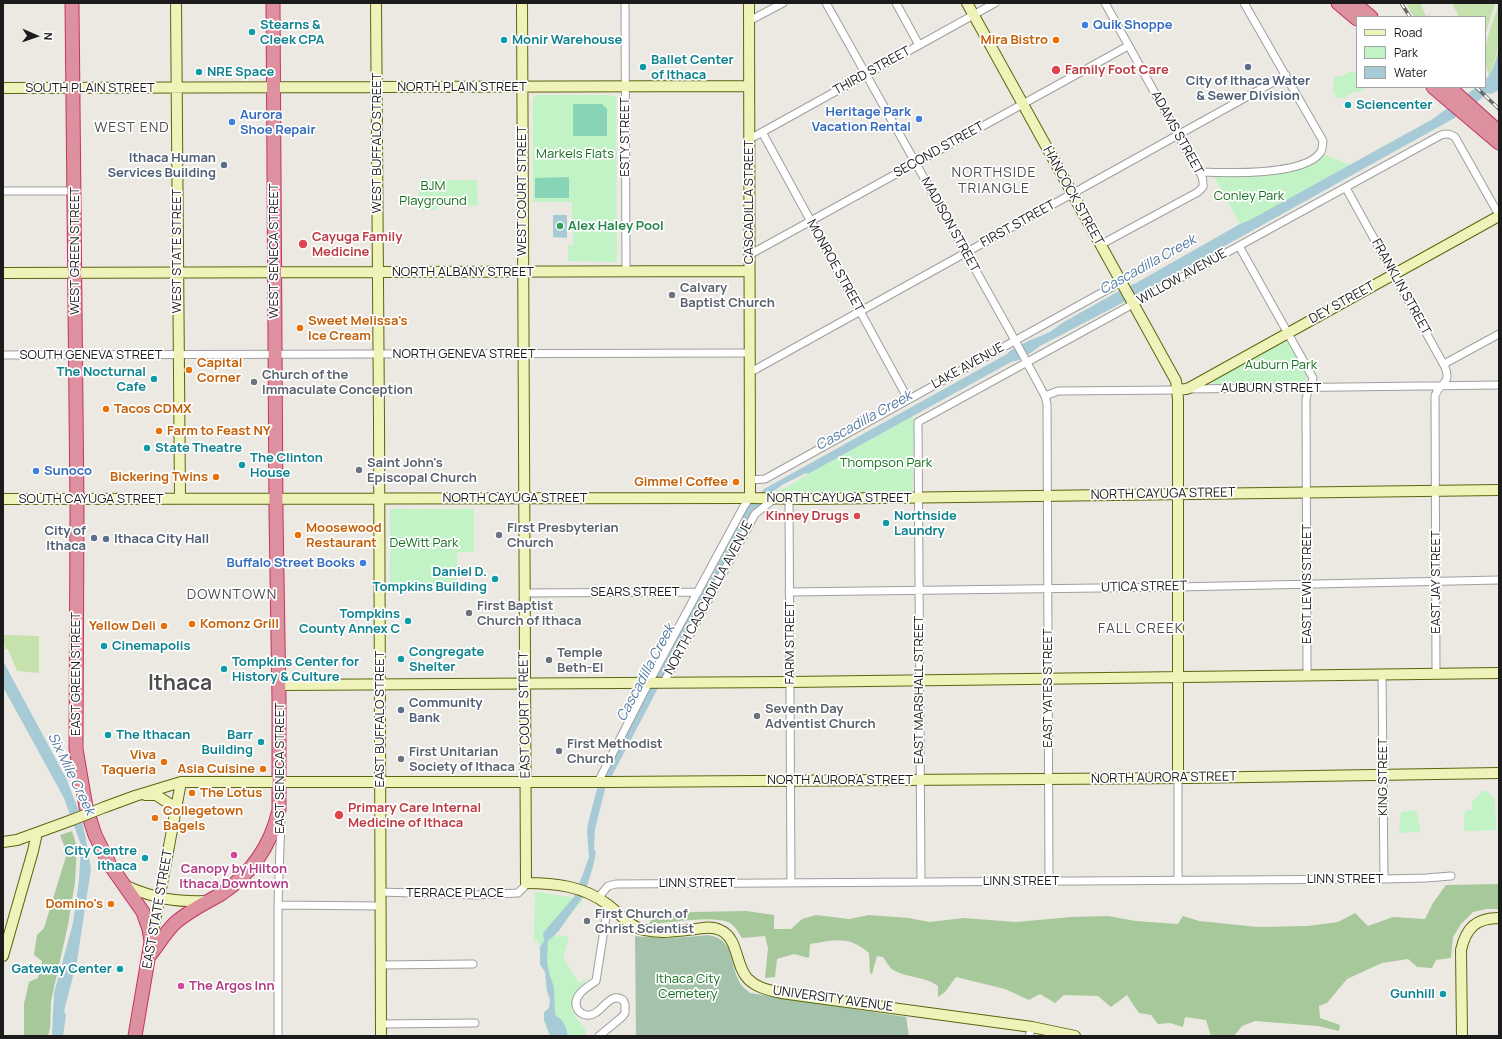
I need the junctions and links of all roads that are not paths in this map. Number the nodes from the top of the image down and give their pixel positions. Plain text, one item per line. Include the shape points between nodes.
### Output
1 (72, 3) edge
2 (176, 3) edge
3 (273, 3) edge
4 (376, 3) edge
5 (522, 3) edge
6 (624, 3) edge
7 (749, 3) edge
8 (783, 3) edge
9 (826, 3) edge
10 (896, 3) edge
11 (967, 3) edge
12 (995, 3) edge
13 (1105, 3) edge
14 (1244, 3) edge
15 (1338, 3) edge
16 (1354, 3) edge
17 (973, 15) junction
18 (1370, 16) edge
19 (1356, 18) edge
20 (749, 21) junction
21 (919, 45) junction
22 (1128, 46) junction
23 (866, 74) junction
24 (1286, 75) junction
25 (625, 86) junction
26 (748, 86) junction
27 (376, 87) junction
28 (522, 87) junction
29 (3, 88) edge
30 (73, 88) junction
31 (176, 88) junction
32 (273, 88) junction
33 (1434, 88) edge
34 (1450, 88) edge
35 (1022, 104) junction
36 (1478, 120) junction
37 (762, 132) junction
38 (1499, 132) edge
39 (1178, 135) junction
40 (748, 140) junction
41 (1499, 143) edge
42 (915, 163) junction
43 (1200, 172) junction
44 (1346, 188) junction
45 (3, 191) edge
46 (74, 191) junction
47 (1072, 194) junction
48 (1499, 216) edge
49 (810, 221) junction
50 (1100, 245) junction
51 (1239, 246) junction
52 (965, 253) junction
53 (749, 255) junction
54 (626, 271) junction
55 (749, 271) junction
56 (275, 272) junction
57 (378, 272) junction
58 (523, 272) junction
59 (3, 273) edge
60 (75, 273) junction
61 (178, 273) junction
62 (1394, 274) junction
63 (1122, 284) junction
64 (1132, 302) junction
65 (860, 312) junction
66 (1288, 333) junction
67 (1499, 334) edge
68 (1016, 343) junction
69 (749, 353) junction
70 (275, 354) junction
71 (378, 354) junction
72 (523, 354) junction
73 (3, 355) edge
74 (75, 355) junction
75 (178, 355) junction
76 (1025, 361) junction
77 (1444, 364) junction
78 (749, 372) junction
79 (1499, 385) edge
80 (1441, 387) junction
81 (1308, 388) junction
82 (1181, 389) junction
83 (1045, 396) junction
84 (908, 399) junction
85 (918, 422) joint
86 (750, 480) junction
87 (1499, 490) edge
88 (1435, 491) junction
89 (1307, 493) junction
90 (1177, 494) junction
91 (1047, 496) junction
92 (180, 498) junction
93 (379, 498) junction
94 (524, 498) junction
95 (750, 498) junction
96 (918, 498) junction
97 (3, 499) edge
98 (77, 499) junction
99 (774, 499) junction
100 (789, 499) junction
101 (276, 500) junction
102 (1499, 580) edge
103 (1436, 582) junction
104 (1307, 584) junction
105 (1177, 587) junction
106 (1048, 588) junction
107 (919, 590) junction
108 (698, 592) junction
109 (789, 592) junction
110 (524, 593) junction
111 (1436, 673) junction
112 (1499, 673) edge
113 (1382, 674) junction
114 (1307, 675) junction
115 (1178, 677) junction
116 (1048, 679) junction
117 (919, 680) junction
118 (649, 682) junction
119 (664, 682) junction
120 (790, 682) junction
121 (524, 683) junction
122 (380, 684) junction
123 (279, 685) junction
124 (1499, 773) edge
125 (1384, 775) junction
126 (1049, 778) junction
127 (1178, 778) junction
128 (920, 779) junction
129 (790, 780) junction
130 (380, 781) junction
131 (525, 781) junction
132 (181, 782) junction
133 (280, 782) junction
134 (598, 782) junction
135 (135, 796) junction
136 (280, 802) junction
137 (176, 808) junction
138 (37, 833) junction
139 (3, 842) edge
140 (1451, 876) dead end
141 (1384, 879) junction
142 (1178, 880) junction
143 (1049, 881) junction
144 (921, 882) junction
145 (526, 883) junction
146 (791, 883) junction
147 (126, 886) junction
148 (380, 892) junction
149 (159, 898) junction
150 (598, 898) junction
151 (209, 901) junction
152 (608, 904) junction
153 (278, 905) junction
154 (380, 906) junction
155 (1499, 918) edge
156 (151, 942) junction
157 (3, 956) edge
158 (149, 957) junction
159 (473, 964) dead end
160 (381, 965) junction
161 (475, 1022) dead end
162 (381, 1024) junction
163 (1031, 1031) edge
164 (135, 1036) edge
165 (278, 1036) edge
166 (381, 1036) edge
167 (599, 1036) edge
168 (1075, 1036) edge
169 (1462, 1036) edge

1 - 30 highway, WEST GREEN STREET
2 - 31 street, WEST STATE STREET
3 - 32 highway, WEST SENECA STREET
4 - 27 street, WEST BUFFALO STREET
5 - 28 street, WEST COURT STREET
6 - 25 street, ESTY STREET
7 - 20 street, CASCADILLA STREET
8 - 20 street
9 - 23 street, MADISON STREET
10 - 21 street
11 - 17 street, HANCOCK STREET
12 - 17 street, THIRD STREET
13 - 22 street, ADAMS STREET
14 - 24 street
15 - 19 highway
16 - 18 highway
17 - 21 street, THIRD STREET
17 - 35 street, HANCOCK STREET
20 - 26 street, CASCADILLA STREET
21 - 23 street, THIRD STREET
22 - 35 street, SECOND STREET
22 - 39 street, ADAMS STREET
23 - 37 street, THIRD STREET
23 - 42 street, MADISON STREET
24 - 39 street, FIRST STREET
24 - 43 street via 1323,141 1321,152 1313,160 1300,166 1265,171
25 - 26 street, NORTH PLAIN STREET
25 - 28 street, NORTH PLAIN STREET
25 - 54 street, ESTY STREET
26 - 40 street, CASCADILLA STREET
27 - 28 street, NORTH PLAIN STREET
27 - 32 street, NORTH PLAIN STREET
27 - 57 street, WEST BUFFALO STREET
28 - 58 street, WEST COURT STREET
29 - 30 street, SOUTH PLAIN STREET
30 - 31 street, SOUTH PLAIN STREET
30 - 46 highway, WEST GREEN STREET
31 - 32 street, NORTH PLAIN STREET
31 - 61 street, WEST STATE STREET
32 - 56 highway, WEST SENECA STREET
33 - 36 highway
34 - 36 highway
35 - 42 street, SECOND STREET
35 - 47 street, HANCOCK STREET
36 - 38 highway
36 - 41 highway
37 - 40 street, THIRD STREET
37 - 49 street, MONROE STREET
39 - 43 street, ADAMS STREET
39 - 47 street, FIRST STREET
40 - 53 street, CASCADILLA STREET
42 - 49 street, SECOND STREET
42 - 52 street, MADISON STREET
43 - 50 street, ADAMS STREET via 1203,180 1198,192
44 - 48 street, WILLOW AVENUE via 1446,134 1451,134 1458,141
44 - 51 street, WILLOW AVENUE
44 - 62 street, FRANKLIN STREET
45 - 46 street
46 - 60 highway, WEST GREEN STREET
47 - 50 street, HANCOCK STREET
47 - 52 street, FIRST STREET
48 - 62 street, DEY STREET
49 - 53 street, SECOND STREET
49 - 65 street, MONROE STREET
50 - 63 street, HANCOCK STREET
51 - 64 street, WILLOW AVENUE
51 - 66 street
52 - 65 street, FIRST STREET
52 - 68 street, MADISON STREET
53 - 55 street, CASCADILLA STREET
54 - 55 street, NORTH ALBANY STREET
54 - 58 street, NORTH ALBANY STREET
55 - 69 street, CASCADILLA STREET
56 - 57 street, NORTH ALBANY STREET
56 - 61 street, NORTH ALBANY STREET
56 - 70 highway, WEST SENECA STREET
57 - 58 street, NORTH ALBANY STREET
57 - 71 street, WEST BUFFALO STREET
58 - 72 street, WEST COURT STREET
59 - 60 street, NORTH ALBANY STREET
60 - 61 street, NORTH ALBANY STREET
60 - 74 highway, WEST GREEN STREET
61 - 75 street, WEST STATE STREET
62 - 66 street, DEY STREET
62 - 77 street, FRANKLIN STREET
63 - 64 street, HANCOCK STREET
63 - 68 street, LAKE AVENUE
64 - 76 street, WILLOW AVENUE
64 - 82 street, HANCOCK STREET
65 - 78 street, FIRST STREET
65 - 84 street, MONROE STREET
66 - 81 street via 1313,378
66 - 82 street, DEY STREET
67 - 77 street
68 - 76 street, MADISON STREET
68 - 84 street, LAKE AVENUE
69 - 72 street, NORTH GENEVA STREET
69 - 78 street, CASCADILLA STREET
70 - 71 street, NORTH GENEVA STREET
70 - 75 street, NORTH GENEVA STREET
70 - 101 highway, WEST SENECA STREET
71 - 72 street, NORTH GENEVA STREET
71 - 93 street, WEST BUFFALO STREET
72 - 94 street, WEST COURT STREET
73 - 74 street, SOUTH GENEVA STREET
74 - 75 street, SOUTH GENEVA STREET
74 - 98 highway, WEST GREEN STREET
75 - 92 street, WEST STATE STREET
76 - 83 street, MADISON STREET
76 - 85 street, WILLOW AVENUE
77 - 80 street, FRANKLIN STREET via 1448,378
78 - 86 street, CASCADILLA STREET
79 - 80 street, AUBURN STREET
80 - 81 street, AUBURN STREET
80 - 88 street, EAST JAY STREET via 1435,396
81 - 82 street, AUBURN STREET
81 - 89 street, EAST LEWIS STREET
82 - 83 street, AUBURN STREET via 1058,392
82 - 90 street, HANCOCK STREET
83 - 91 street, EAST YATES STREET
84 - 86 street, LAKE AVENUE via 765,478
85 - 96 street, EAST MARSHALL STREET
86 - 95 street, CASCADILLA STREET
87 - 88 street, NORTH CAYUGA STREET
88 - 89 street, NORTH CAYUGA STREET
88 - 103 street, EAST JAY STREET
89 - 90 street, NORTH CAYUGA STREET
89 - 104 street, EAST LEWIS STREET
90 - 91 street, NORTH CAYUGA STREET
90 - 105 street, HANCOCK STREET
91 - 96 street, NORTH CAYUGA STREET
91 - 106 street, EAST YATES STREET
92 - 98 street, SOUTH CAYUGA STREET
92 - 101 street, NORTH CAYUGA STREET
93 - 94 street, NORTH CAYUGA STREET
93 - 101 street, NORTH CAYUGA STREET
93 - 122 street, EAST BUFFALO STREET
94 - 95 street, NORTH CAYUGA STREET
94 - 110 street, EAST COURT STREET
95 - 99 street, NORTH CAYUGA STREET
95 - 108 street
96 - 100 street, NORTH CAYUGA STREET
96 - 107 street, EAST MARSHALL STREET
97 - 98 street, SOUTH CAYUGA STREET
98 - 147 highway, EAST GREEN STREET via 77,760 86,807 95,835 110,865
99 - 100 street, NORTH CAYUGA STREET
99 - 119 street, NORTH CASCADILLA AVENUE via 755,514
100 - 109 street, FARM STREET
101 - 123 highway, EAST SENECA STREET
102 - 103 street, UTICA STREET
103 - 104 street, UTICA STREET
103 - 111 street, EAST JAY STREET
104 - 105 street, UTICA STREET
104 - 114 street, EAST LEWIS STREET
105 - 106 street, UTICA STREET
105 - 115 street, HANCOCK STREET
106 - 107 street, UTICA STREET
106 - 116 street, EAST YATES STREET
107 - 109 street, UTICA STREET
107 - 117 street, EAST MARSHALL STREET
108 - 110 street, SEARS STREET
108 - 118 street
109 - 120 street, FARM STREET
110 - 121 street, EAST COURT STREET
111 - 112 street
111 - 113 street
113 - 114 street
113 - 125 street, KING STREET
114 - 115 street
115 - 116 street
115 - 127 street, HANCOCK STREET
116 - 117 street
116 - 126 street, EAST YATES STREET
117 - 120 street
117 - 128 street, EAST MARSHALL STREET
118 - 119 street
118 - 121 street
118 - 134 street
119 - 120 street
120 - 129 street, FARM STREET
121 - 122 street
121 - 131 street, EAST COURT STREET
122 - 123 street
122 - 130 street, EAST BUFFALO STREET
123 - 133 highway, EAST SENECA STREET
124 - 125 street, NORTH AURORA STREET
125 - 127 street, NORTH AURORA STREET
125 - 141 street, KING STREET
126 - 127 street, NORTH AURORA STREET
126 - 128 street, NORTH AURORA STREET
126 - 143 street, EAST YATES STREET
127 - 142 street
128 - 129 street, NORTH AURORA STREET
128 - 144 street, EAST MARSHALL STREET
129 - 134 street, NORTH AURORA STREET
129 - 146 street, FARM STREET
130 - 131 street, NORTH AURORA STREET
130 - 133 street, NORTH AURORA STREET
130 - 148 street, EAST BUFFALO STREET
131 - 134 street, NORTH AURORA STREET
131 - 145 street, EAST COURT STREET
132 - 133 street, NORTH AURORA STREET
132 - 135 street, NORTH AURORA STREET
132 - 137 street, EAST STATE STREET
133 - 136 highway, EAST SENECA STREET
135 - 137 street via 156,795
135 - 138 street, bridge
136 - 151 highway via 274,825 255,864 242,878
136 - 153 street, EAST SENECA STREET
137 - 149 street, EAST STATE STREET
138 - 139 street
138 - 157 street
140 - 141 street, LINN STREET
141 - 142 street, LINN STREET
142 - 143 street, LINN STREET
143 - 144 street, LINN STREET
144 - 146 street, LINN STREET
145 - 148 street, TERRACE PLACE via 518,894
145 - 150 street, UNIVERSITY AVENUE via 561,885 587,892
146 - 150 street, LINN STREET via 614,884 606,887
147 - 149 street
147 - 156 highway, EAST GREEN STREET via 143,912
148 - 154 street, EAST BUFFALO STREET
149 - 151 street
149 - 156 street, EAST STATE STREET
150 - 152 street, UNIVERSITY AVENUE
151 - 158 highway via 175,923
152 - 163 street, UNIVERSITY AVENUE via 634,926 643,930 720,930 729,936 747,978 768,990
152 - 167 street via 596,981 582,990 576,1004 580,1012 588,1015 597,1012 614,998 623,1000 626,1009 622,1017
153 - 154 street
153 - 165 street, EAST SENECA STREET
154 - 160 street, EAST BUFFALO STREET
155 - 169 street via 1476,923 1469,929 1463,941
156 - 158 highway, EAST STATE STREET
158 - 164 highway, EAST STATE STREET
159 - 160 street
160 - 162 street, EAST BUFFALO STREET
161 - 162 street
162 - 166 street, EAST BUFFALO STREET
163 - 168 street, UNIVERSITY AVENUE

